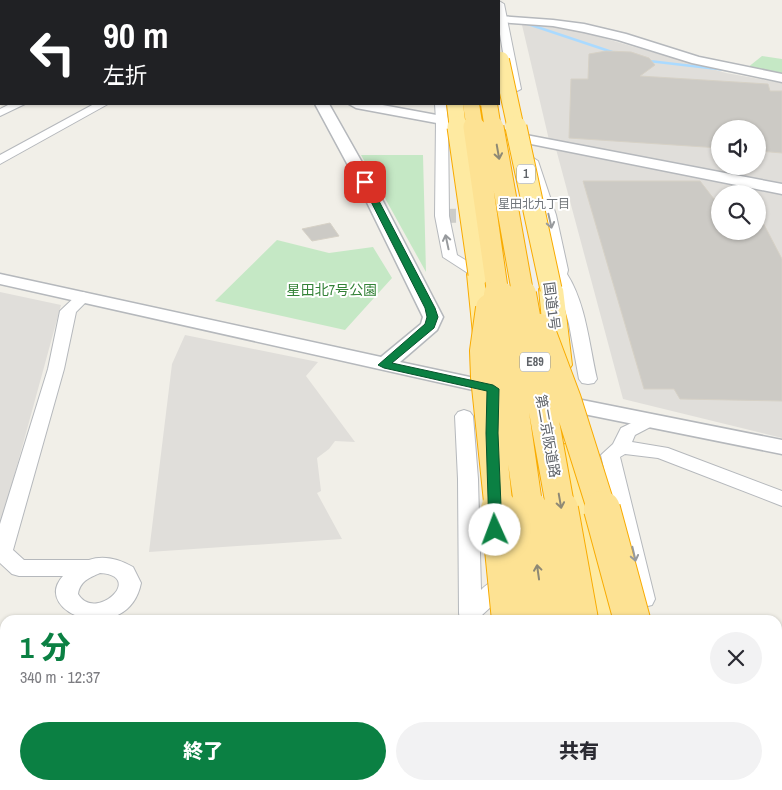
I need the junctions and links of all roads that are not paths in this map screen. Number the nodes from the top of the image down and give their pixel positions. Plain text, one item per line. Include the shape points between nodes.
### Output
1 (500, 19) edge
2 (500, 55) edge
3 (782, 78) edge
4 (17, 105) edge
5 (100, 105) edge
6 (323, 105) edge
7 (361, 105) edge
8 (440, 105) edge
9 (455, 105) edge
10 (471, 105) edge
11 (490, 105) edge
12 (0, 113) edge
13 (442, 120) junction
14 (526, 139) junction
15 (0, 160) edge
16 (782, 189) edge
17 (497, 274) junction
18 (0, 279) edge
19 (556, 282) junction
20 (83, 297) junction
21 (384, 365) junction
22 (588, 379) dead end
23 (493, 389) junction
24 (563, 404) junction
25 (464, 416) dead end
26 (650, 420) junction
27 (621, 446) junction
28 (782, 447) edge
29 (782, 499) edge
30 (88, 568) junction
31 (123, 609) edge
32 (480, 615) edge
33 (482, 615) edge
34 (510, 615) edge
35 (544, 615) edge
36 (579, 615) edge
37 (610, 615) edge
38 (631, 615) edge
39 (648, 615) edge

1 - 3 street via 584,28 696,60
1 - 14 street
2 - 19 highway, 国道1号 / 1, bridge
4 - 12 street
5 - 15 street
6 - 21 street via 433,317 430,326
7 - 13 street
8 - 13 street
9 - 17 highway, bridge
10 - 17 highway, 第二京阪道路 / E89, bridge
11 -> 17 highway, 第二京阪道路 / E89, bridge
17 -> 13 street via 450,257 442,216
14 - 16 street
14 -> 19 street via 549,215 561,270
17 - 23 highway
17 - 34 highway, bridge via 484,351
35 -> 17 highway, 第二京阪道路 / E89, bridge
17 -> 36 highway, 第二京阪道路 / E89, bridge
17 - 38 highway, bridge via 566,392
18 - 20 street
19 - 22 street via 564,280
19 - 24 highway, 国道1号 / 1
20 - 21 street
20 - 30 street via 68,312 56,369 2,552 19,568
21 - 23 street
23 - 24 street
23 - 33 highway, bridge via 497,588
24 - 26 street
24 - 37 highway, 国道1号 / 1
25 - 32 street
26 - 27 street via 627,432
26 - 28 street
27 - 29 street via 662,452
27 -> 39 street via 610,455
30 - 31 street via 108,565 129,576
30 - 31 street via 72,580 68,588 69,603 95,612 111,607

